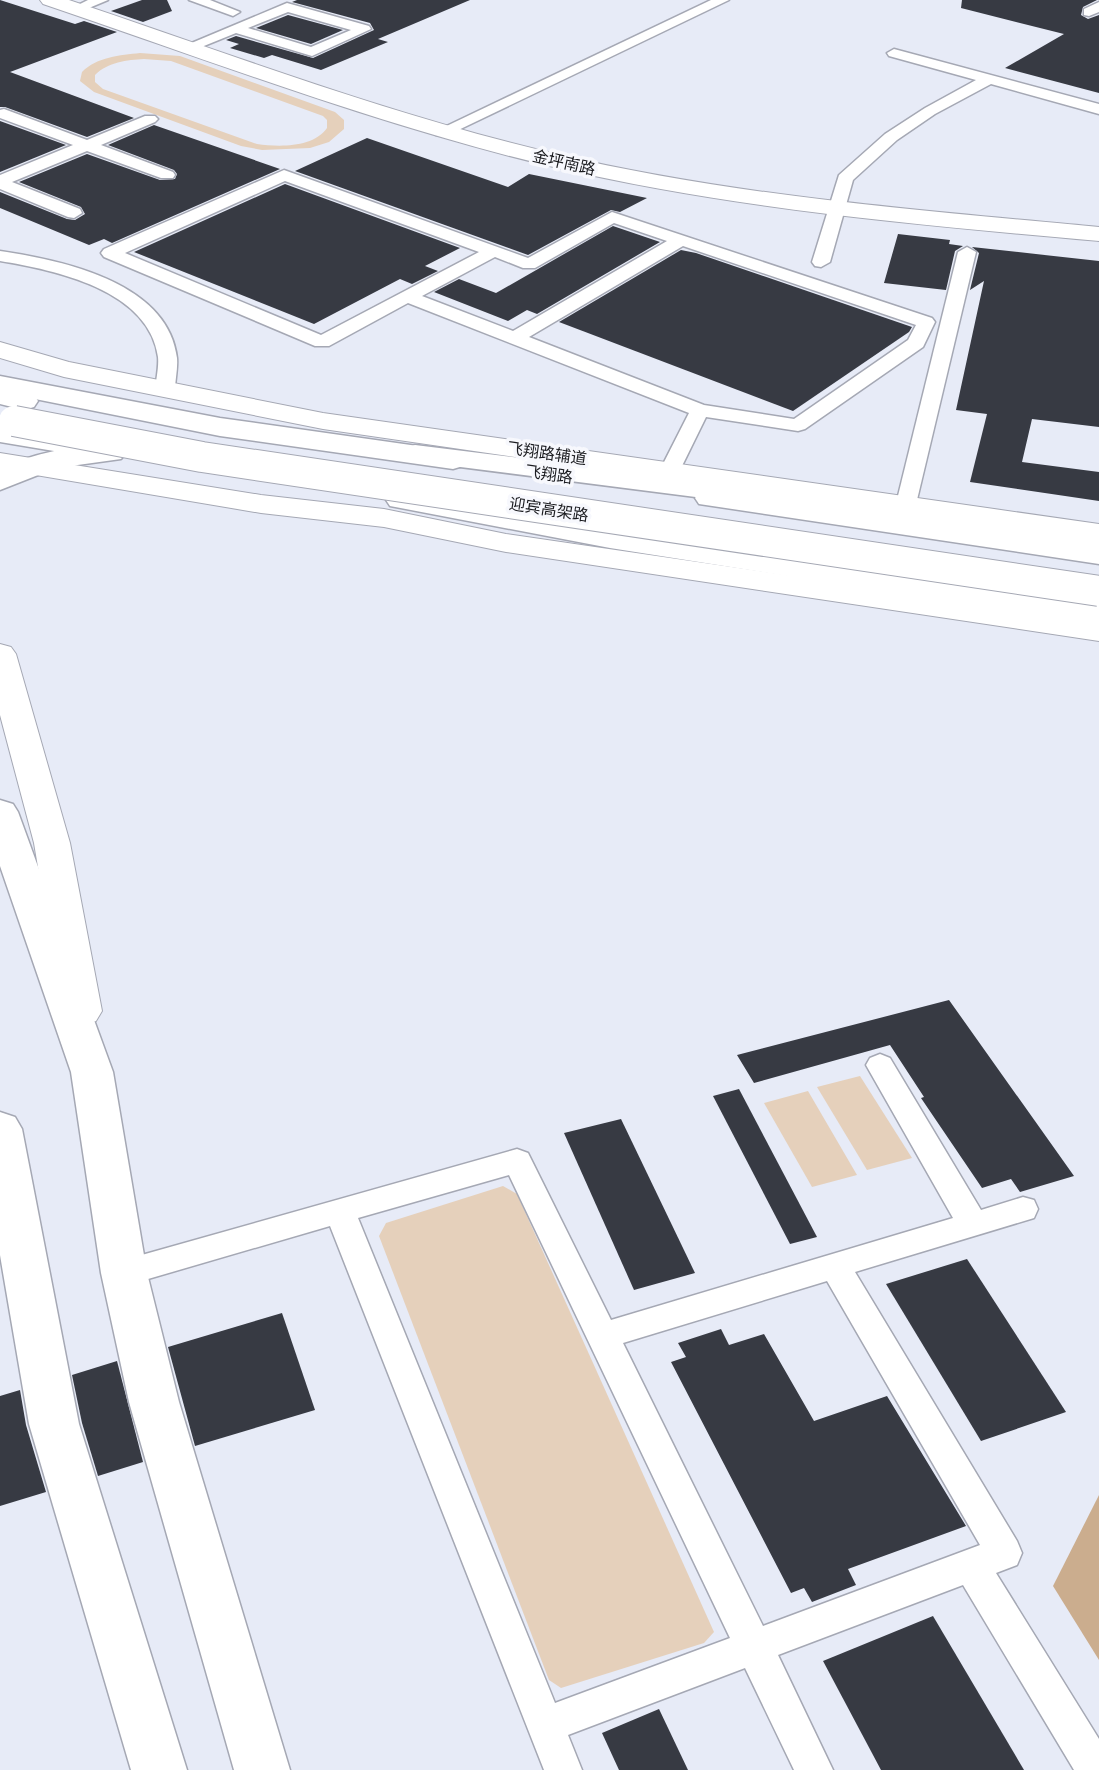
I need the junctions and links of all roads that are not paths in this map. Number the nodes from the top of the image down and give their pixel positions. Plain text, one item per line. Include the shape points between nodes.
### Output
1 (50, 0) edge
2 (101, 0) edge
3 (196, 0) edge
4 (722, 0) edge
5 (1099, 6) edge
6 (77, 9) junction
7 (1099, 14) edge
8 (211, 21) dead end
9 (234, 28) junction
10 (188, 38) junction
11 (894, 53) dead end
12 (989, 79) junction
13 (1099, 109) edge
14 (4, 114) dead end
15 (150, 119) dead end
16 (442, 132) junction
17 (87, 145) junction
18 (167, 175) dead end
19 (0, 182) edge
20 (836, 208) junction
21 (74, 213) dead end
22 (1099, 234) edge
23 (681, 240) junction
24 (494, 251) junction
25 (967, 253) dead end
26 (0, 256) edge
27 (821, 262) dead end
28 (408, 297) junction
29 (514, 338) junction
30 (0, 350) edge
31 (0, 384) edge
32 (165, 390) junction
33 (0, 395) edge
34 (700, 410) junction
35 (0, 418) edge
36 (0, 432) edge
37 (111, 453) junction
38 (415, 454) junction
39 (0, 461) edge
40 (30, 466) junction
41 (670, 470) junction
42 (0, 481) edge
43 (401, 500) junction
44 (906, 504) junction
45 (1099, 533) edge
46 (1099, 546) edge
47 (1099, 555) edge
48 (1099, 567) edge
49 (1099, 591) edge
50 (1099, 605) edge
51 (1099, 615) edge
52 (1099, 631) edge
53 (0, 654) edge
54 (4, 823) edge
55 (880, 1065) dead end
56 (92, 1072) junction
57 (0, 1129) edge
58 (1024, 1209) dead end
59 (339, 1210) junction
60 (973, 1224) junction
61 (835, 1266) junction
62 (124, 1273) junction
63 (602, 1336) junction
64 (971, 1565) junction
65 (753, 1647) junction
66 (545, 1725) junction
67 (159, 1770) edge
68 (262, 1770) edge
69 (563, 1770) edge
70 (814, 1770) edge
71 (1096, 1770) edge

1 - 6 street, 金坪南路
2 - 6 street
3 - 8 street via 238,10
4 - 16 street
5 - 7 street via 1089,12
6 - 10 street, 金坪南路 via 165,39
9 - 9 street via 287,7 364,29 312,52
9 - 10 street
10 - 16 street, 金坪南路
11 - 12 street
12 - 13 street
12 - 20 street via 891,137 845,177
14 - 17 street
15 - 17 street
16 - 20 street, 金坪南路 via 647,180
17 - 18 street
17 - 19 street
19 - 21 street
20 - 22 street, 金坪南路
20 - 27 street
23 - 24 street via 612,218 529,264
23 - 29 street
23 - 34 street via 926,322 916,343 798,425
24 - 28 street
24 - 28 street via 284,175 110,253 322,342
25 - 44 street
26 - 32 street via 77,273 136,304 154,321 167,347
28 - 29 street
29 - 34 street
30 - 32 street, 飞翔路辅道
31 - 38 main road, 飞翔路 via 220,427
32 - 41 street, 飞翔路辅道 via 323,421
33 - 48 main road, 迎宾高架路 via 213,437
34 - 41 street
35 - 49 main road, 迎宾高架路, bridge via 202,457
36 - 37 main road
37 - 40 main road
37 - 43 main road
38 - 46 main road via 782,499
38 - 47 main road, 飞翔路
39 - 40 street
40 - 42 main road
40 - 52 street
41 - 44 street, 飞翔路辅道
43 - 50 main road
43 - 51 main road via 610,539
44 - 45 street, 飞翔路辅道
53 - 56 street via 52,843
54 - 56 main road
55 - 60 street
56 - 62 main road
57 - 67 main road via 54,1424
58 - 60 street
59 - 62 street
59 - 63 street via 517,1161
59 - 66 street
60 - 61 street
61 - 63 street
61 - 64 street via 1004,1553
62 - 68 main road via 154,1402
63 - 65 street
64 - 65 street
64 - 71 street
65 - 66 street
65 - 70 street
66 - 69 street

